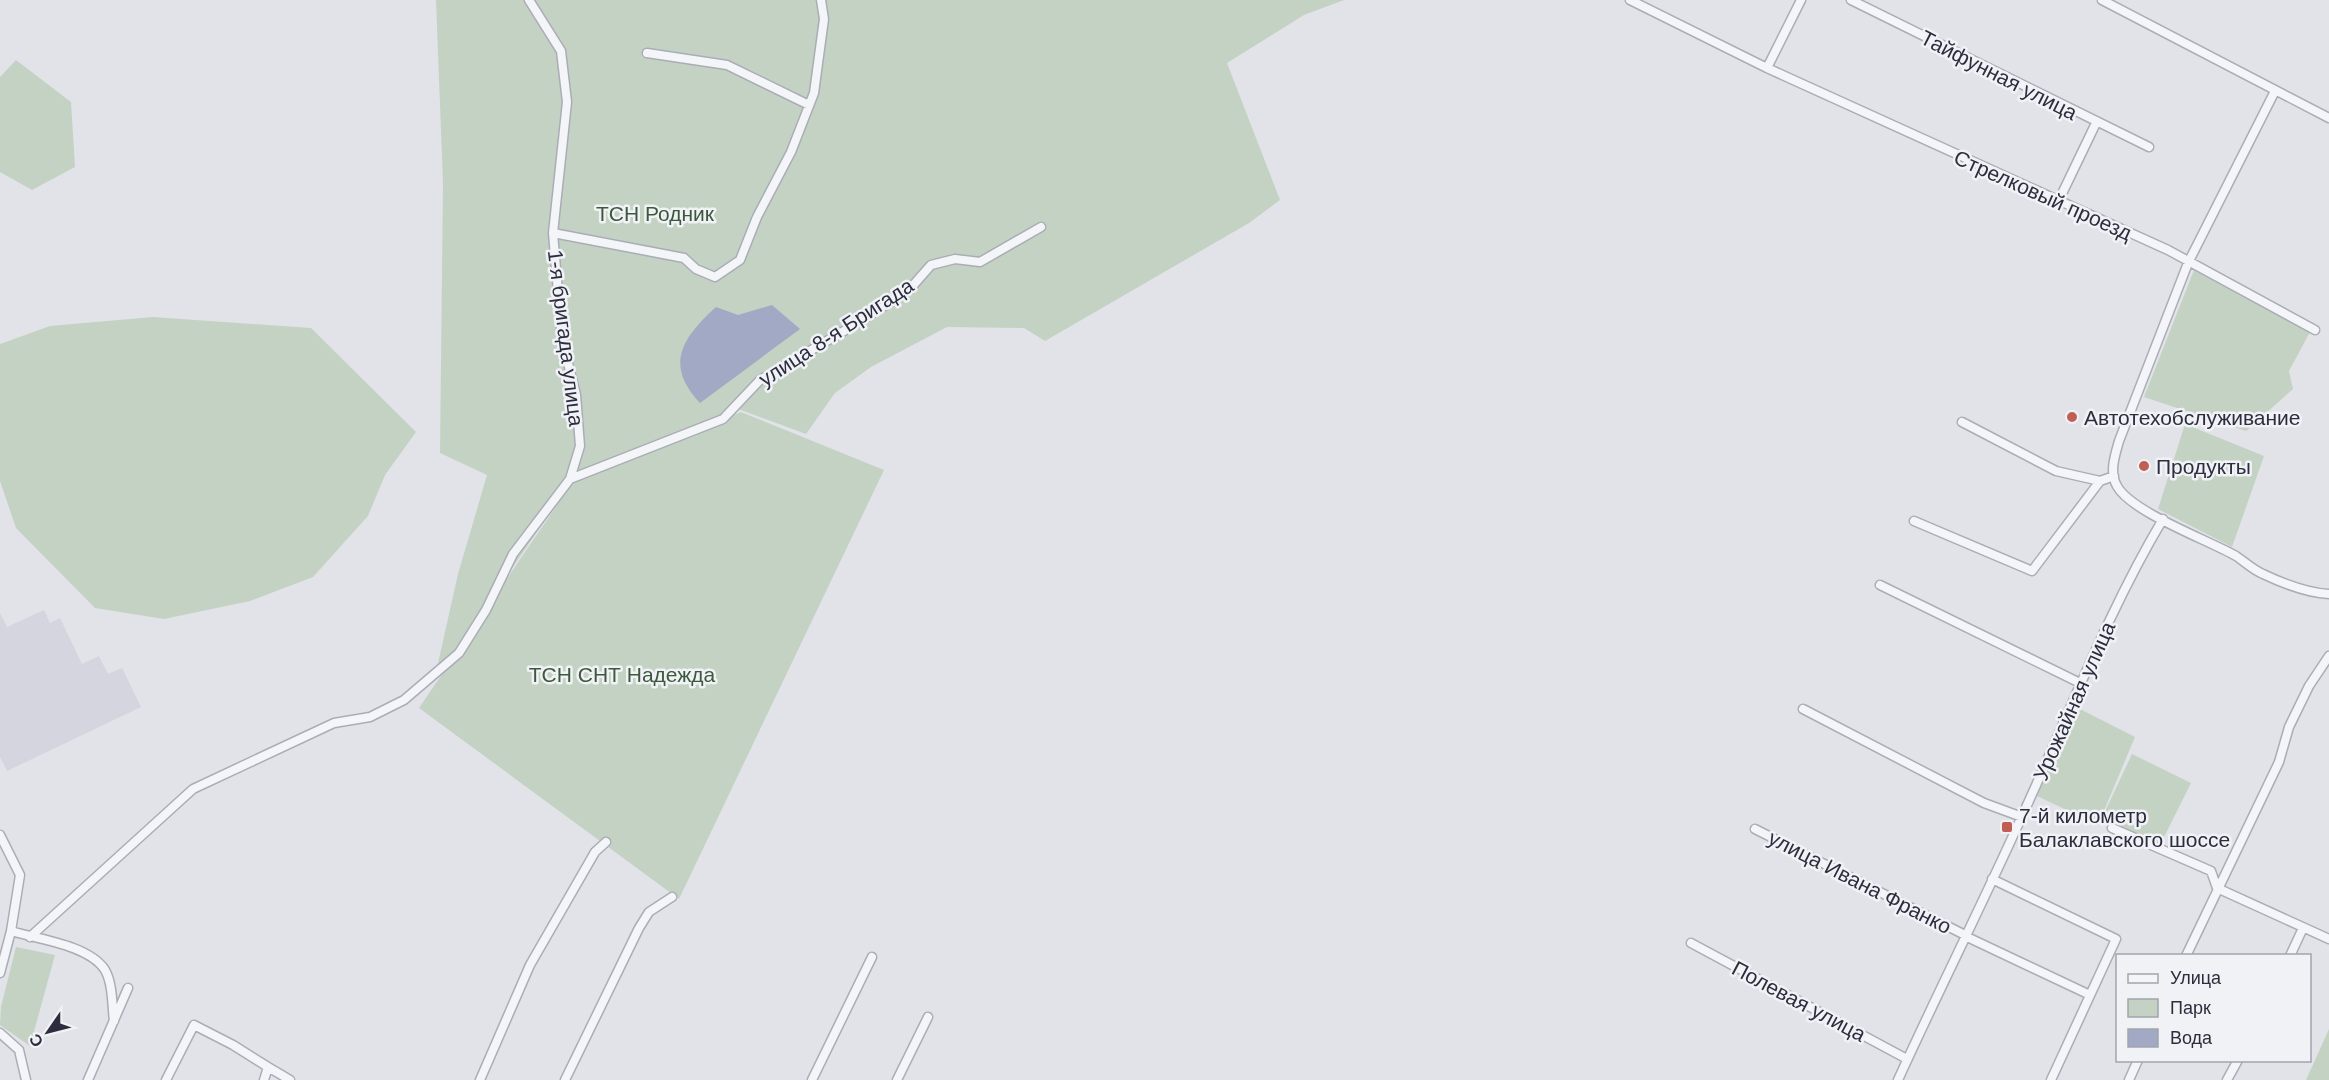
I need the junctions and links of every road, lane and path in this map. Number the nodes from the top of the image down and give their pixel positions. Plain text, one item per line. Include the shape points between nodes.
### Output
1 (530, 0) edge
2 (821, 0) edge
3 (1630, 0) edge
4 (1801, 0) edge
5 (1851, 0) edge
6 (2102, 0) edge
7 (647, 53) dead end
8 (1767, 68) junction
9 (2275, 91) junction
10 (809, 105) junction
11 (2329, 118) edge
12 (2096, 123) junction
13 (2149, 147) dead end
14 (2058, 202) junction
15 (1041, 227) dead end
16 (554, 233) junction
17 (2188, 263) junction
18 (2315, 330) dead end
19 (1962, 422) dead end
20 (2114, 476) junction
21 (570, 479) junction
22 (2100, 481) junction
23 (2163, 519) junction
24 (1914, 521) dead end
25 (1880, 585) dead end
26 (2329, 594) edge
27 (2329, 656) edge
28 (2080, 683) junction
29 (1803, 709) dead end
30 (2022, 817) junction
31 (2112, 828) dead end
32 (1755, 829) dead end
33 (0, 834) edge
34 (606, 842) dead end
35 (1992, 879) junction
36 (2217, 888) junction
37 (672, 897) dead end
38 (2303, 928) junction
39 (11, 931) junction
40 (1965, 935) junction
41 (30, 937) junction
42 (2329, 939) edge
43 (1691, 944) dead end
44 (2188, 954) edge
45 (2291, 954) edge
46 (872, 957) dead end
47 (0, 973) edge
48 (128, 988) dead end
49 (2090, 995) junction
50 (928, 1017) dead end
51 (114, 1021) junction
52 (0, 1033) edge
53 (1907, 1059) junction
54 (2137, 1062) edge
55 (2237, 1062) edge
56 (268, 1067) junction
57 (26, 1080) edge
58 (88, 1080) edge
59 (166, 1080) edge
60 (264, 1080) edge
61 (290, 1080) edge
62 (480, 1080) edge
63 (565, 1080) edge
64 (812, 1080) edge
65 (897, 1080) edge
66 (1898, 1080) edge
67 (2051, 1080) edge
68 (2129, 1080) edge
69 (2227, 1080) edge

1 - 16 street, 1-я бригада улица via 561,51 567,102
2 - 10 street via 824,19
3 - 8 street, Стрелковый проезд
4 - 8 street
5 - 12 street, Тайфунная улица
6 - 9 street
7 - 10 street via 727,65
8 - 14 street, Стрелковый проезд
9 - 11 street
9 - 17 street
10 - 16 street via 740,260 715,277 696,269 684,258
12 - 13 street, Тайфунная улица
12 - 14 street
14 - 17 street, Стрелковый проезд via 2168,250
15 - 21 street, улица 8-я Бригада via 980,262 955,259 931,265 909,290 760,380 723,419
16 - 21 street, 1-я бригада улица via 562,339 576,395 579,446
17 - 18 street, Стрелковый проезд
17 - 20 street via 2120,441
19 - 22 street via 2056,471
20 - 22 street
20 - 23 street via 2117,487 2130,501
21 - 41 street via 513,554 486,610 459,652 404,700 370,717 334,723 194,789
22 - 24 street via 2032,571
23 - 26 street via 2236,556 2262,574 2318,594
23 - 28 street, Урожайная улица
25 - 28 street
27 - 36 street via 2289,727 2279,762
28 - 30 street, Урожайная улица
29 - 30 street via 1984,803
30 - 35 street, Урожайная улица
31 - 36 street via 2211,872
32 - 40 street, улица Ивана Франко
33 - 39 street via 20,875
34 - 62 street via 595,852 531,965
35 - 40 street, Урожайная улица
35 - 49 street via 2116,939
36 - 38 street
36 - 44 street
37 - 63 street via 649,912 639,928
38 - 42 street
38 - 45 street
39 - 41 street
39 - 47 street
40 - 49 street, улица Ивана Франко
40 - 53 street, Урожайная улица
41 - 51 street via 82,951 104,969
43 - 53 street, Полевая улица
46 - 64 street
48 - 51 street
49 - 67 street
50 - 65 street
51 - 58 street
52 - 57 street via 18,1050
53 - 66 street, Урожайная улица
54 - 68 street
55 - 69 street
56 - 59 street via 194,1025
56 - 60 street
56 - 61 street

